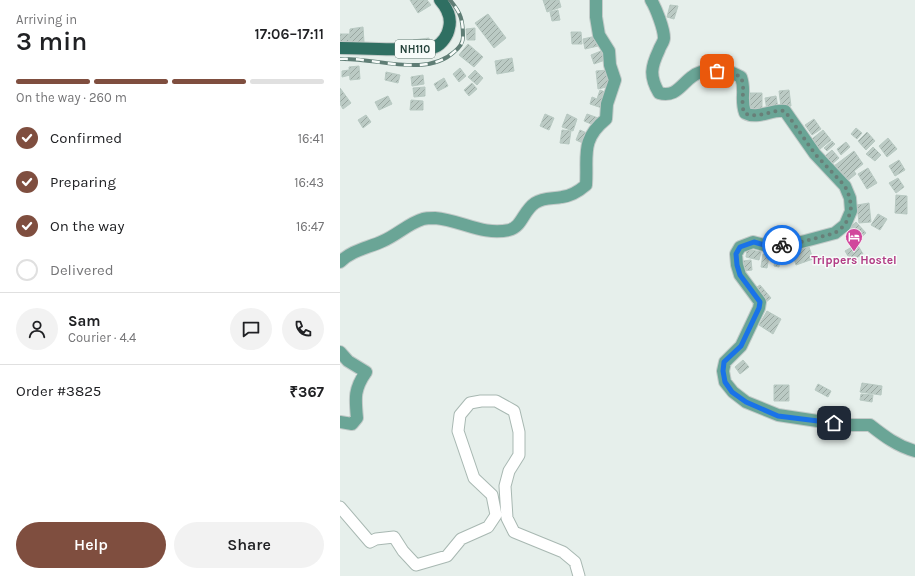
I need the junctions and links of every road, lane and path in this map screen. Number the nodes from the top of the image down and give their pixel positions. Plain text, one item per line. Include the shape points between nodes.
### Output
1 (440, 0) edge
2 (596, 0) edge
3 (651, 0) edge
4 (340, 48) edge
5 (340, 262) edge
6 (340, 352) edge
7 (340, 422) edge
8 (915, 451) edge
9 (340, 507) edge
10 (579, 576) edge

1 - 4 highway, NH110 via 450,16 450,26 448,34 435,47 396,50
2 - 5 main road via 599,35 609,51 610,65 616,80 607,104 606,119 596,127 590,137 585,158 586,185 576,193 564,197 537,201 522,217 520,225 511,230 492,232 436,218 424,218 383,242 352,253
3 - 8 main road via 659,16 664,39 651,74 659,93 667,96 694,75 704,71 730,72 741,77 744,86 744,113 751,116 778,110 785,111 815,154 845,186 850,198 851,211 845,225 835,233 790,245 768,246 754,242 740,247 736,254 740,275 760,302 741,346 724,362 725,382 732,392 746,402 778,416 844,425 870,425 902,447
6 - 7 main road via 348,361 366,372 358,382 355,393 357,418 352,424
9 - 10 street via 370,542 394,537 402,551 416,565 447,556 461,539 488,527 496,515 492,495 474,478 458,431 460,415 470,403 496,401 514,411 519,432 519,455 509,471 505,486 507,518 514,532 563,552 575,562

